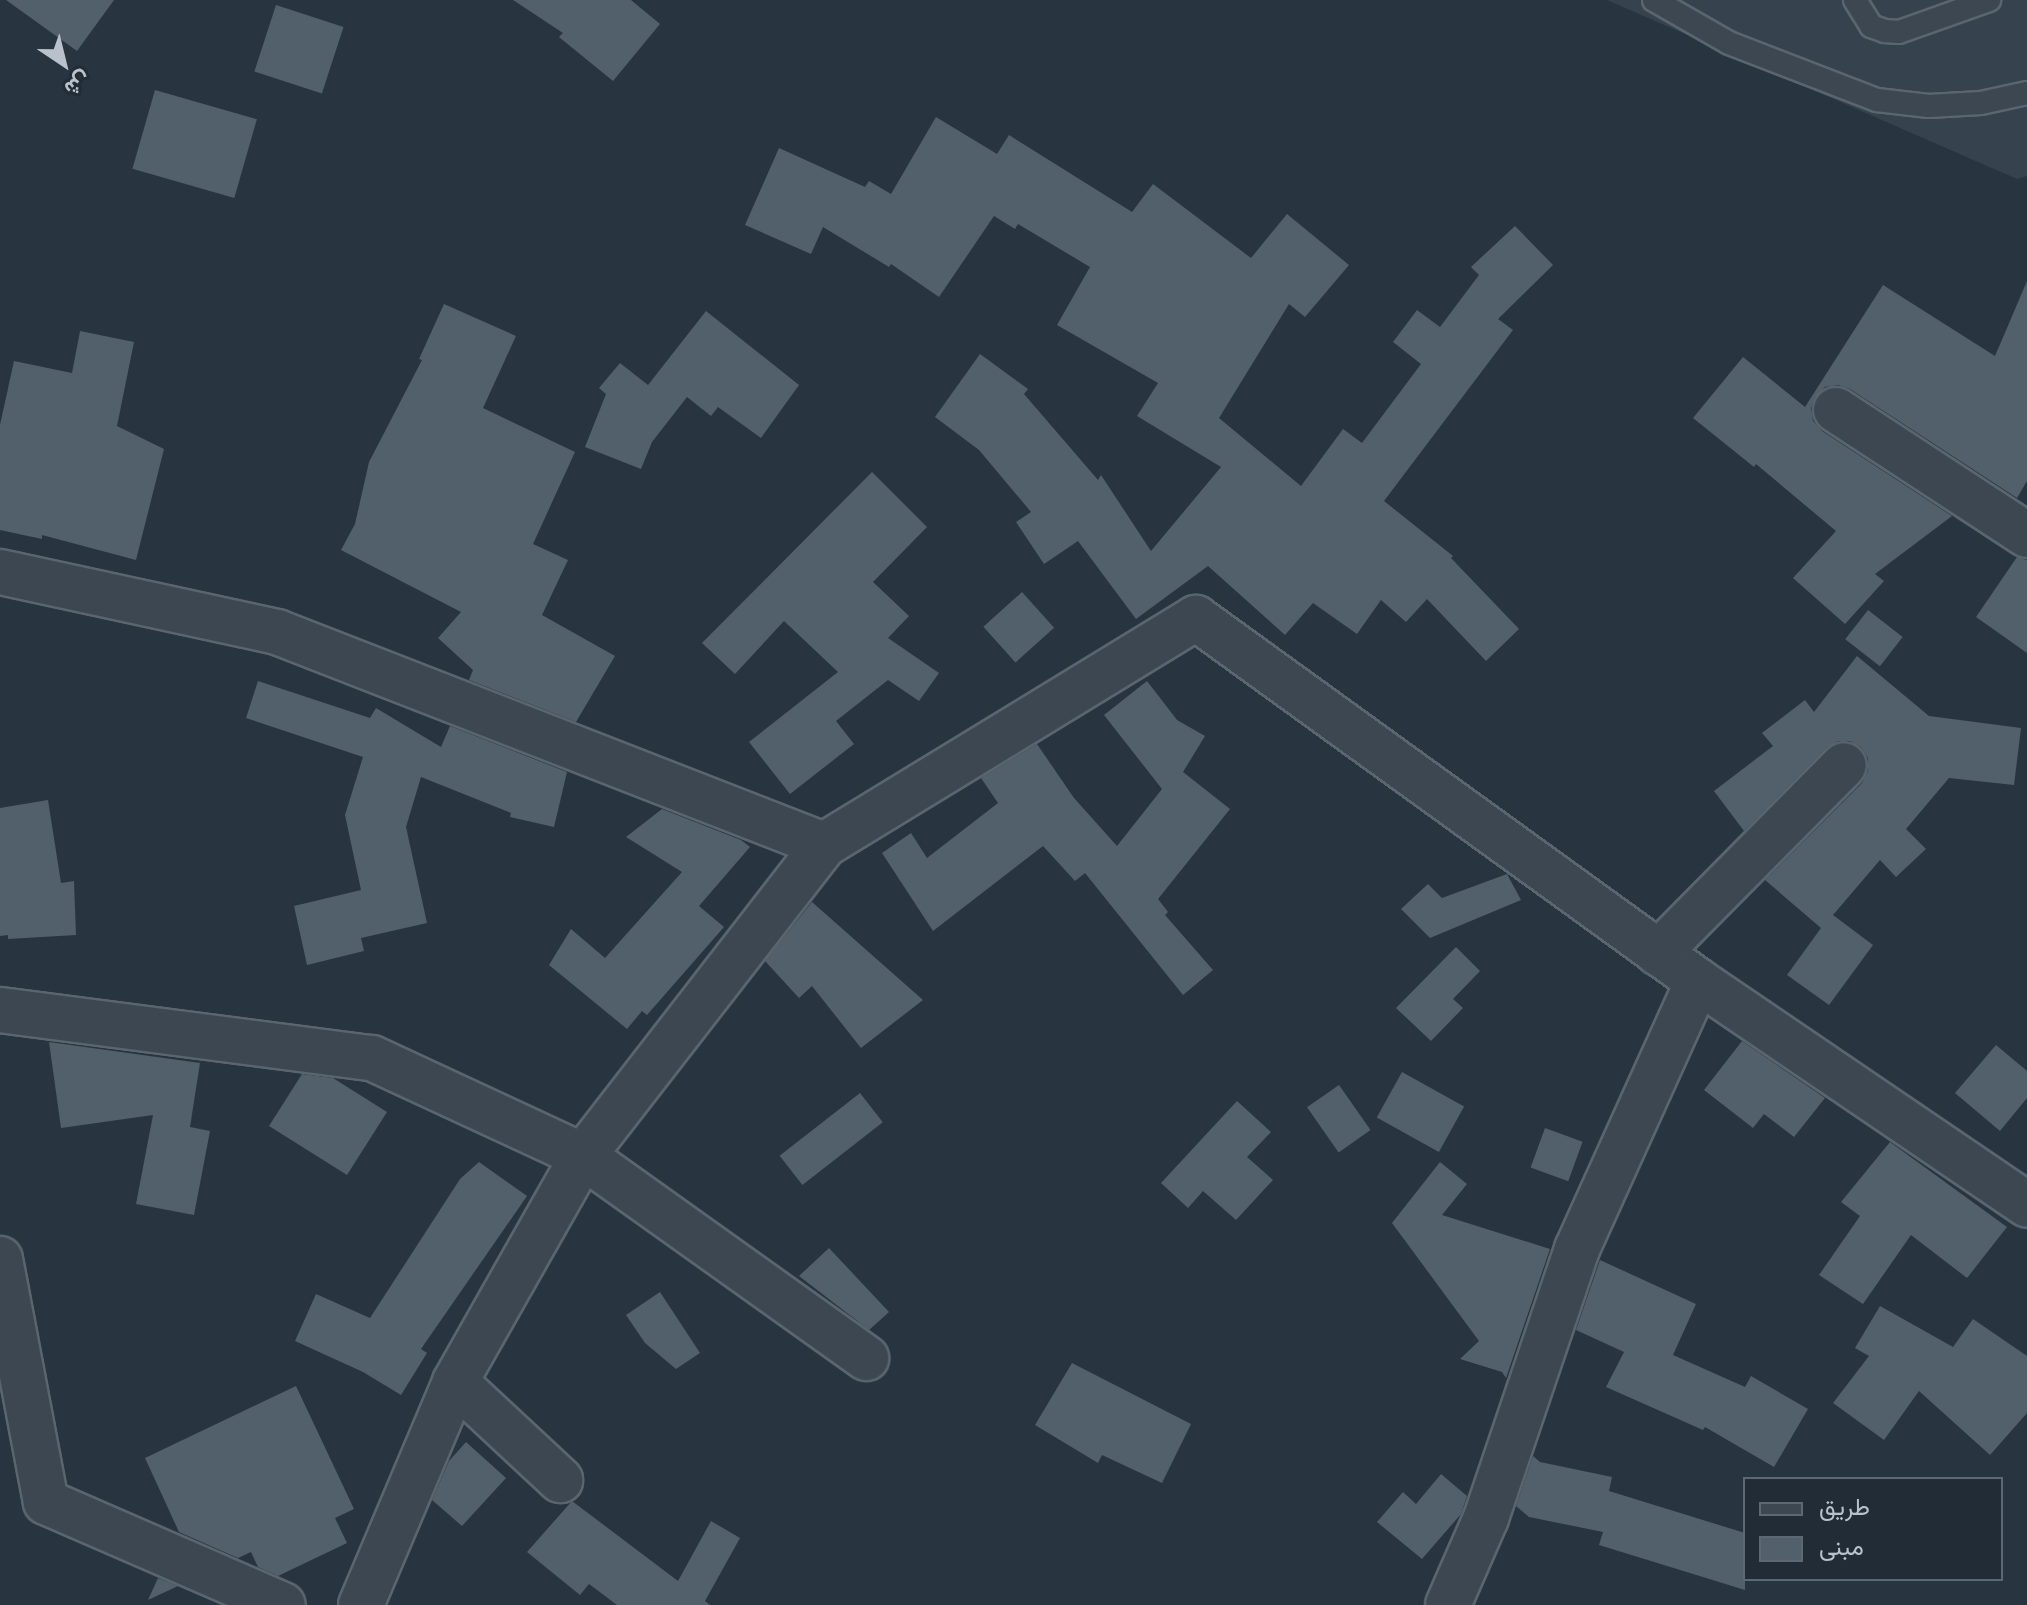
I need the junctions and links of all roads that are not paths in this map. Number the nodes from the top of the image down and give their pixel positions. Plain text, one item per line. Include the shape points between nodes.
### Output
1 (1654, 0) edge
2 (1855, 0) edge
3 (1989, 0) edge
4 (2027, 93) edge
5 (1836, 410) dead end
6 (2027, 535) edge
7 (0, 572) edge
8 (1844, 765) dead end
9 (824, 845) junction
10 (1658, 953) junction
11 (1698, 981) junction
12 (0, 1010) edge
13 (583, 1156) junction
14 (2025, 1197) edge
15 (0, 1259) edge
16 (866, 1358) dead end
17 (455, 1382) junction
18 (560, 1480) dead end
19 (283, 1605) edge
20 (361, 1605) edge
21 (1448, 1605) edge

1 - 4 lane via 1729,43 1877,100 1929,106
2 - 3 lane via 1871,26 1899,32
5 - 6 street
7 - 9 street via 277,632
8 - 10 street
9 - 10 street via 1196,618
9 - 13 street
10 - 11 street
11 - 14 street
11 - 21 street via 1577,1249 1486,1518
12 - 13 street via 372,1058
13 - 16 street
13 - 17 street
15 - 19 street via 46,1502
17 - 18 street
17 - 20 street

